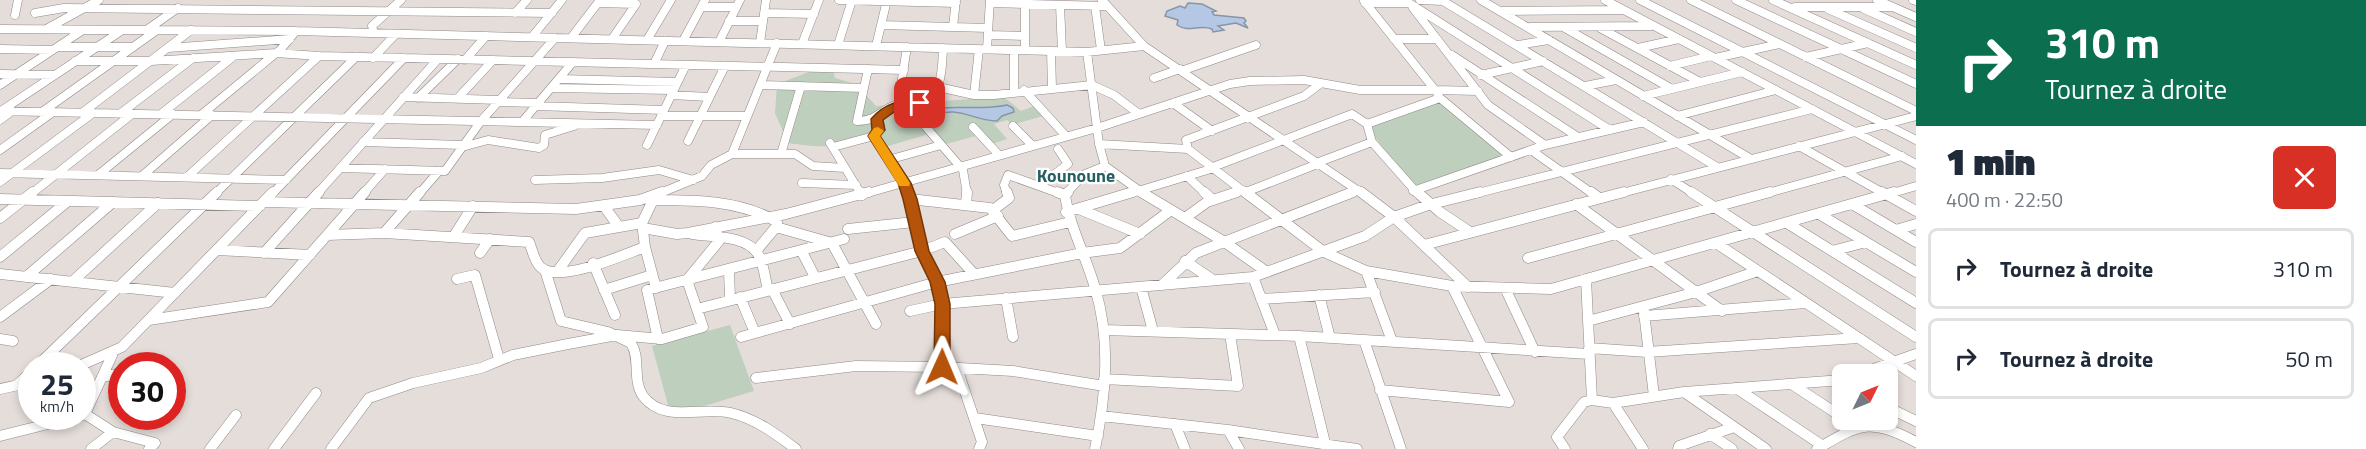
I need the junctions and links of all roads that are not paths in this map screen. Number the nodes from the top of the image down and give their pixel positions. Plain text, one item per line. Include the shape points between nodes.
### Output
1 (18, 0) edge
2 (76, 0) edge
3 (99, 0) edge
4 (140, 0) edge
5 (400, 0) edge
6 (527, 0) edge
7 (562, 0) edge
8 (671, 0) edge
9 (740, 0) edge
10 (766, 0) edge
11 (819, 0) edge
12 (839, 0) edge
13 (852, 0) edge
14 (1420, 0) edge
15 (1481, 0) edge
16 (1605, 0) edge
17 (1640, 0) edge
18 (1691, 0) edge
19 (1736, 0) edge
20 (1773, 0) edge
21 (1877, 0) edge
22 (887, 1) edge
23 (956, 1) edge
24 (1409, 1) edge
25 (599, 2) edge
26 (990, 2) edge
27 (1364, 2) edge
28 (704, 3) edge
29 (1025, 4) junction
30 (1101, 4) edge
31 (1060, 5) junction
32 (1823, 7) junction
33 (1859, 7) junction
34 (1893, 7) junction
35 (64, 8) junction
36 (86, 8) junction
37 (128, 8) junction
38 (178, 8) junction
39 (736, 8) junction
40 (1790, 8) junction
41 (1624, 10) junction
42 (388, 11) junction
43 (1500, 11) junction
44 (35, 13) dead end
45 (515, 13) junction
46 (552, 13) junction
47 (814, 14) junction
48 (15, 15) dead end
49 (1916, 16) edge
50 (764, 17) junction
51 (729, 21) junction
52 (881, 25) junction
53 (1654, 26) junction
54 (953, 27) junction
55 (1527, 27) junction
56 (1563, 27) junction
57 (1598, 27) junction
58 (0, 29) edge
59 (47, 29) junction
60 (84, 30) junction
61 (122, 30) junction
62 (147, 30) junction
63 (157, 30) junction
64 (191, 30) junction
65 (296, 31) junction
66 (988, 32) junction
67 (1916, 32) edge
68 (374, 33) junction
69 (396, 33) junction
70 (486, 36) junction
71 (1025, 36) junction
72 (532, 37) junction
73 (555, 38) junction
74 (571, 38) junction
75 (290, 39) junction
76 (612, 39) junction
77 (1394, 39) junction
78 (1437, 39) junction
79 (1679, 39) junction
80 (647, 40) junction
81 (664, 40) junction
82 (1549, 40) junction
83 (683, 41) junction
84 (719, 42) junction
85 (760, 43) junction
86 (1868, 43) junction
87 (777, 44) junction
88 (802, 44) junction
89 (1780, 44) junction
90 (838, 45) junction
91 (1256, 45) dead end
92 (1518, 45) junction
93 (876, 46) junction
94 (1144, 46) junction
95 (96, 47) junction
96 (133, 47) junction
97 (907, 47) junction
98 (168, 48) junction
99 (943, 48) junction
100 (1638, 48) junction
101 (1916, 48) edge
102 (0, 49) edge
103 (55, 49) junction
104 (983, 49) junction
105 (1841, 49) junction
106 (1014, 50) junction
107 (1025, 50) junction
108 (1101, 50) junction
109 (1051, 51) junction
110 (1062, 51) junction
111 (1087, 52) junction
112 (1448, 52) junction
113 (1742, 52) junction
114 (276, 53) junction
115 (234, 56) junction
116 (319, 56) junction
117 (356, 57) junction
118 (373, 57) junction
119 (1713, 57) junction
120 (1806, 57) junction
121 (192, 58) junction
122 (404, 58) junction
123 (1916, 58) edge
124 (438, 59) junction
125 (461, 59) junction
126 (493, 60) junction
127 (1905, 60) junction
128 (75, 61) junction
129 (114, 61) junction
130 (151, 61) junction
131 (534, 61) junction
132 (1544, 61) junction
133 (573, 62) junction
134 (654, 64) junction
135 (686, 65) junction
136 (1916, 65) edge
137 (725, 66) junction
138 (767, 66) junction
139 (1670, 66) junction
140 (1513, 68) junction
141 (868, 69) junction
142 (904, 70) junction
143 (1180, 70) junction
144 (1742, 72) junction
145 (0, 74) edge
146 (16, 74) junction
147 (1484, 74) junction
148 (55, 75) junction
149 (1154, 78) dead end
150 (1467, 78) junction
151 (559, 79) junction
152 (1616, 80) junction
153 (677, 82) junction
154 (1700, 82) junction
155 (1320, 84) junction
156 (1916, 84) edge
157 (0, 85) edge
158 (760, 85) junction
159 (1092, 85) junction
160 (801, 86) junction
161 (1585, 86) junction
162 (938, 87) junction
163 (551, 88) junction
164 (864, 88) junction
165 (1052, 88) junction
166 (1672, 89) junction
167 (1024, 90) junction
168 (1210, 90) junction
169 (1776, 90) junction
170 (1478, 91) junction
171 (1014, 92) junction
172 (672, 93) junction
173 (1438, 94) junction
174 (974, 95) junction
175 (1643, 96) junction
176 (709, 97) junction
177 (403, 98) junction
178 (418, 98) junction
179 (457, 99) junction
180 (498, 101) junction
181 (1173, 103) junction
182 (898, 104) junction
183 (537, 105) junction
184 (1812, 109) junction
185 (0, 111) edge
186 (12, 111) junction
187 (42, 112) junction
188 (53, 112) junction
189 (82, 112) junction
190 (93, 113) junction
191 (121, 113) junction
192 (662, 113) junction
193 (132, 114) junction
194 (161, 114) junction
195 (173, 114) junction
196 (1139, 114) junction
197 (1916, 114) edge
198 (201, 115) junction
199 (212, 115) junction
200 (254, 116) junction
201 (700, 116) junction
202 (747, 116) junction
203 (1677, 116) junction
204 (294, 117) junction
205 (1250, 117) junction
206 (346, 118) junction
207 (384, 119) junction
208 (877, 119) junction
209 (0, 120) edge
210 (481, 121) junction
211 (522, 122) junction
212 (1644, 122) junction
213 (584, 123) junction
214 (1367, 124) junction
215 (1884, 124) junction
216 (657, 125) junction
217 (1013, 126) dead end
218 (926, 127) dead end
219 (973, 127) dead end
220 (1097, 128) junction
221 (1610, 130) junction
222 (1212, 131) junction
223 (1855, 132) junction
224 (1709, 134) junction
225 (1065, 135) junction
226 (874, 136) junction
227 (1578, 137) junction
228 (1285, 140) junction
229 (1916, 140) edge
230 (688, 141) dead end
231 (363, 142) junction
232 (1372, 142) junction
233 (1677, 142) junction
234 (1099, 144) junction
235 (647, 145) dead end
236 (941, 145) junction
237 (1545, 145) junction
238 (463, 146) junction
239 (1032, 146) junction
240 (1799, 146) junction
241 (1058, 149) dead end
242 (1188, 149) junction
243 (0, 150) edge
244 (1531, 150) junction
245 (732, 154) junction
246 (781, 154) junction
247 (999, 155) junction
248 (1902, 156) junction
249 (1511, 157) junction
250 (1751, 159) junction
251 (888, 160) junction
252 (1319, 163) junction
253 (1916, 164) edge
254 (1105, 165) junction
255 (960, 167) junction
256 (1718, 167) junction
257 (340, 168) junction
258 (845, 168) junction
259 (1213, 168) junction
260 (385, 170) junction
261 (439, 171) junction
262 (1562, 171) junction
263 (1845, 172) junction
264 (0, 173) edge
265 (12, 173) junction
266 (55, 174) junction
267 (98, 175) junction
268 (142, 176) junction
269 (1187, 176) junction
270 (187, 177) junction
271 (231, 178) junction
272 (1671, 179) junction
273 (286, 180) junction
274 (535, 180) dead end
275 (693, 180) junction
276 (0, 182) edge
277 (802, 183) dead end
278 (904, 183) junction
279 (856, 185) junction
280 (1039, 186) junction
281 (1916, 186) edge
282 (1136, 189) junction
283 (1358, 190) junction
284 (1244, 191) junction
285 (1413, 191) junction
286 (1886, 194) junction
287 (862, 195) junction
288 (1065, 195) junction
289 (655, 197) junction
290 (1599, 198) junction
291 (910, 199) junction
292 (0, 200) edge
293 (22, 200) junction
294 (1213, 200) junction
295 (68, 201) junction
296 (112, 202) junction
297 (310, 202) junction
298 (356, 202) junction
299 (158, 203) junction
300 (204, 204) junction
301 (262, 204) junction
302 (410, 204) junction
303 (1575, 204) junction
304 (1852, 204) junction
305 (966, 205) junction
306 (1428, 205) junction
307 (473, 206) junction
308 (604, 206) junction
309 (1713, 207) junction
310 (1079, 208) junction
311 (1171, 210) junction
312 (1916, 211) edge
313 (1066, 212) junction
314 (995, 213) junction
315 (1819, 214) junction
316 (772, 217) junction
317 (1394, 217) junction
318 (0, 218) edge
319 (1185, 218) junction
320 (1281, 219) junction
321 (914, 222) junction
322 (1070, 222) junction
323 (1787, 223) junction
324 (1916, 224) edge
325 (643, 225) junction
326 (619, 227) junction
327 (715, 227) junction
328 (776, 227) junction
329 (848, 229) dead end
330 (1896, 230) junction
331 (1470, 232) junction
332 (384, 233) junction
333 (688, 233) junction
334 (1616, 233) junction
335 (1753, 233) junction
336 (955, 234) dead end
337 (1140, 234) junction
338 (327, 235) junction
339 (454, 236) junction
340 (490, 238) junction
341 (718, 238) junction
342 (843, 240) dead end
343 (1223, 241) junction
344 (1866, 242) junction
345 (1916, 242) edge
346 (832, 243) junction
347 (1716, 243) junction
348 (1424, 245) junction
349 (645, 247) junction
350 (216, 250) junction
351 (801, 250) junction
352 (756, 251) junction
353 (922, 251) junction
354 (1832, 251) junction
355 (1324, 252) junction
356 (264, 253) junction
357 (480, 253) dead end
358 (1082, 253) junction
359 (310, 255) junction
360 (0, 257) edge
361 (1528, 258) dead end
362 (1653, 260) junction
363 (760, 261) junction
364 (1185, 261) junction
365 (593, 263) junction
366 (729, 269) junction
367 (846, 269) junction
368 (551, 271) junction
369 (1366, 271) junction
370 (1758, 271) junction
371 (1267, 272) junction
372 (1916, 272) edge
373 (0, 274) edge
374 (652, 274) junction
375 (974, 274) junction
376 (26, 277) junction
377 (815, 277) junction
378 (1252, 277) junction
379 (51, 279) junction
380 (457, 279) dead end
381 (1586, 279) junction
382 (687, 280) junction
383 (1213, 280) junction
384 (73, 282) junction
385 (937, 282) junction
386 (1162, 285) junction
387 (119, 286) junction
388 (1452, 286) junction
389 (1468, 286) junction
390 (1141, 287) junction
391 (656, 288) junction
392 (1505, 288) junction
393 (770, 289) junction
394 (604, 290) junction
395 (1096, 291) junction
396 (175, 292) junction
397 (1375, 292) junction
398 (1696, 292) junction
399 (1319, 296) junction
400 (1006, 298) junction
401 (735, 299) junction
402 (1261, 299) junction
403 (865, 302) junction
404 (1806, 303) junction
405 (1916, 303) edge
406 (942, 304) junction
407 (697, 309) junction
408 (910, 311) dead end
409 (1644, 311) junction
410 (1722, 311) junction
411 (615, 315) dead end
412 (0, 317) edge
413 (149, 320) junction
414 (1588, 321) junction
415 (790, 324) junction
416 (876, 324) dead end
417 (1104, 330) junction
418 (1153, 331) junction
419 (755, 333) junction
420 (1230, 334) junction
421 (617, 335) junction
422 (1275, 335) junction
423 (1013, 336) dead end
424 (1299, 336) junction
425 (741, 337) dead end
426 (1916, 337) edge
427 (1330, 338) junction
428 (1859, 338) junction
429 (0, 339) edge
430 (658, 339) junction
431 (1364, 340) junction
432 (13, 341) dead end
433 (1392, 341) junction
434 (1481, 347) junction
435 (114, 351) junction
436 (1589, 351) junction
437 (51, 352) edge
438 (1535, 352) junction
439 (1647, 352) junction
440 (1916, 354) edge
441 (96, 359) edge
442 (498, 359) junction
443 (1894, 362) junction
444 (1888, 364) edge
445 (942, 367) junction
446 (957, 368) junction
447 (108, 376) edge
448 (1916, 376) edge
449 (102, 377) junction
450 (756, 378) dead end
451 (1104, 382) junction
452 (1832, 383) edge
453 (1793, 385) junction
454 (16, 386) edge
455 (96, 388) edge
456 (1736, 388) junction
457 (0, 389) edge
458 (1380, 390) junction
459 (1684, 392) junction
460 (316, 393) dead end
461 (1654, 396) junction
462 (1592, 400) junction
463 (1613, 403) junction
464 (1832, 410) edge
465 (1898, 411) edge
466 (236, 415) dead end
467 (1101, 417) junction
468 (1913, 417) edge
469 (975, 418) junction
470 (96, 423) edge
471 (1175, 424) junction
472 (1734, 427) junction
473 (23, 430) edge
474 (1228, 430) junction
475 (1842, 430) edge
476 (1891, 430) edge
477 (113, 432) junction
478 (1710, 434) junction
479 (0, 436) edge
480 (1098, 436) junction
481 (1916, 442) edge
482 (1324, 443) junction
483 (1820, 447) edge
484 (91, 449) edge
485 (149, 449) edge
486 (210, 449) edge
487 (274, 449) edge
488 (331, 449) edge
489 (796, 449) edge
490 (979, 449) edge
491 (1095, 449) edge
492 (1185, 449) edge
493 (1239, 449) edge
494 (1357, 449) edge
495 (1401, 449) edge
496 (1565, 449) edge
497 (1643, 449) edge
498 (1678, 449) edge
499 (1732, 449) edge
500 (1766, 449) edge

1 - 48 street
2 - 35 street
3 - 36 street
4 - 37 street
5 - 42 street
6 - 45 street
7 - 46 street
8 - 80 street
9 - 39 street
10 - 50 street
11 - 47 street
12 - 13 street
13 - 22 street
13 - 90 street
14 - 92 street via 1443,1
15 - 43 street
16 - 41 street
17 - 113 street
18 - 89 street
19 - 105 street
20 - 40 street
21 - 34 street
22 - 23 street
22 - 52 street
23 - 54 street
24 - 27 street
24 - 78 street
24 - 140 street
25 - 74 street
25 - 76 street via 636,4
26 - 29 street
26 - 66 street
27 - 77 street
28 - 39 street
28 - 83 street
29 - 31 street
29 - 71 street
30 - 31 street
30 - 94 street
30 - 108 street
31 - 110 street
32 - 33 street
32 - 40 street
32 - 101 street
33 - 34 street
33 - 67 street
34 - 49 street
35 - 36 street
35 - 44 street
36 - 37 street
36 - 59 street
37 - 38 street
38 - 42 street
38 - 62 street
39 - 51 street
40 - 86 street
41 - 43 street
41 - 53 street
42 - 45 street
42 - 68 street via 372,26
43 - 55 street
45 - 46 street
46 - 72 street
47 - 50 street
47 - 88 street
50 - 51 street
50 - 85 street
51 - 84 street
52 - 54 street
52 - 93 street
53 - 57 street
53 - 79 street
54 - 66 street
55 - 56 street
55 - 82 street
56 - 57 street
56 - 166 street
57 - 100 street
58 - 59 street
59 - 60 street
60 - 61 street
60 - 103 street
61 - 62 street
61 - 95 street
62 - 63 street
63 - 64 street
63 - 96 street
64 - 65 street
64 - 98 street
65 - 68 street
65 - 75 street
66 - 71 street
66 - 104 street
68 - 69 street
69 - 70 street
69 - 118 street
70 - 72 street
70 - 125 street
71 - 107 street
72 - 73 street
73 - 74 street
73 - 131 street
74 - 76 street
75 - 98 street
75 - 114 street
76 - 80 street
77 - 78 street
77 - 173 street
78 - 112 street
79 - 100 street
79 - 119 street
80 - 81 street
81 - 83 street
81 - 134 street
82 - 92 street
82 - 152 street
83 - 84 street
84 - 85 street
85 - 87 street
86 - 105 street
86 - 127 street
87 - 88 street
87 - 138 street
88 - 90 street
89 - 113 street
89 - 120 street
90 - 93 street
91 - 143 street
92 - 132 street
93 - 97 street
94 - 108 street
94 - 143 street
95 - 96 street
95 - 103 street
95 - 128 street
96 - 129 street
97 - 99 street
97 - 142 street
98 - 130 street
99 - 104 street
99 - 162 street
100 - 139 street
102 - 103 street
103 - 146 street
104 - 106 street
104 - 174 street
105 - 120 street
105 - 156 street
106 - 107 street
106 - 171 street
107 - 109 street
108 - 111 street
109 - 110 street
109 - 165 street
110 - 111 street
111 - 159 street
112 - 147 street
112 - 150 street
113 - 119 street
113 - 215 street
114 - 115 street
114 - 116 street
114 - 198 street
115 - 121 street
115 - 194 street
116 - 117 street
116 - 200 street
117 - 118 street
117 - 204 street
118 - 122 street
119 - 139 street
119 - 144 street
120 - 197 street
121 - 130 street
121 - 191 street
122 - 124 street
122 - 206 street
123 - 127 street
124 - 125 street
124 - 177 street
125 - 126 street
125 - 178 street
126 - 131 street
126 - 179 street
127 - 136 street
128 - 129 street
128 - 148 street
129 - 130 street
129 - 187 street
130 - 189 street
131 - 133 street
131 - 180 street
132 - 140 street
132 - 161 street
133 - 134 street
133 - 151 street
134 - 135 street
135 - 137 street
135 - 153 street
137 - 138 street
137 - 176 street
138 - 141 street
138 - 158 street
139 - 154 street
140 - 147 street
140 - 221 street
141 - 142 street
141 - 164 street
142 - 182 street
143 - 149 street
143 - 168 street
144 - 154 street
144 - 169 street
145 - 146 street
146 - 148 street
146 - 157 street
147 - 150 street
147 - 227 street
148 - 185 street
150 - 170 street
151 - 153 street
151 - 163 street
152 - 161 street
152 - 175 street
153 - 172 street
154 - 166 street
155 - 168 street via 1304,80 1250,81
155 - 173 street
155 - 205 street via 1304,96
158 - 160 street
158 - 202 street
159 - 165 street
159 - 196 street
159 - 220 street
160 - 164 street
160 - 246 street
161 - 212 street
162 - 174 street
162 - 182 street via 925,101
163 - 172 street
163 - 183 street
164 - 208 street via 857,121
165 - 167 street
166 - 175 street
167 - 171 street
167 - 225 street
168 - 181 street
168 - 205 street
169 - 184 street
169 - 203 street
170 - 173 street
170 - 237 street via 1488,105
171 - 174 street
172 - 176 street
172 - 192 street
173 - 214 street
173 - 249 street
175 - 203 street
176 - 201 street
177 - 178 street
177 - 207 street
178 - 179 street
179 - 180 street
180 - 183 street
180 - 210 street
181 - 196 street
181 - 222 street
182 - 208 street
183 - 192 street
183 - 211 street
184 - 223 street
184 - 224 street
185 - 186 street
186 - 187 street
186 - 209 street
187 - 188 street
188 - 189 street
188 - 243 street
189 - 190 street
190 - 191 street
190 - 265 street
191 - 193 street
192 - 201 street
192 - 216 street
193 - 194 street
193 - 266 street
194 - 195 street
195 - 198 street
195 - 267 street
196 - 220 street
197 - 215 street
198 - 199 street
199 - 200 street
199 - 268 street
200 - 204 street
200 - 270 street
201 - 202 street
201 - 230 street
202 - 245 street
203 - 224 street
204 - 206 street
204 - 271 street
205 - 222 street
205 - 228 street
206 - 207 street
206 - 273 street
207 - 210 street
207 - 231 street
208 - 226 street via 879,130
210 - 211 street
210 - 238 street
211 - 213 street
212 - 221 street
212 - 233 street
213 - 216 street
213 - 238 street via 545,135 544,145 539,148 488,140
214 - 228 street via 1352,114
214 - 232 street
215 - 223 street
215 - 229 street
216 - 235 street
217 - 239 street
218 - 236 street
219 - 247 street
220 - 225 street
220 - 234 street
221 - 227 street
222 - 242 street via 1186,140
223 - 240 street
223 - 248 street
224 - 233 street
224 - 250 street
225 - 239 street
226 - 251 street
226 - 258 street via 831,145
227 - 237 street
228 - 252 street
228 - 259 street
231 - 238 street
231 - 257 street
232 - 252 street
232 - 285 street
233 - 256 street
233 - 262 street
234 - 242 street
234 - 254 street
236 - 251 street
236 - 255 street
237 - 244 street
238 - 261 street via 445,171
239 - 247 street
240 - 250 street
240 - 263 street
241 - 280 street via 1068,164
242 - 259 street
244 - 249 street
244 - 262 street
245 - 246 street
245 - 275 street via 717,160
246 - 258 street via 795,154 813,166
247 - 255 street
248 - 253 street
248 - 263 street
249 - 285 street
250 - 256 street
251 - 278 street
252 - 283 street
252 - 284 street
254 - 282 street
254 - 288 street via 1083,175
255 - 278 street
255 - 305 street via 967,190
256 - 272 street
257 - 260 street
257 - 297 street
258 - 279 street
259 - 269 street
259 - 284 street
260 - 261 street
260 - 298 street
261 - 302 street
262 - 290 street
262 - 306 street
263 - 286 street
263 - 309 street
264 - 265 street
265 - 266 street
265 - 276 street
266 - 267 street
266 - 293 street
267 - 268 street
268 - 270 street
269 - 282 street
269 - 294 street
270 - 271 street
271 - 273 street
271 - 300 street
272 - 290 street
272 - 309 street
273 - 301 street
274 - 275 street via 602,178 666,170
275 - 289 street
277 - 279 street
278 - 287 street
278 - 291 street
279 - 287 street
280 - 288 street
280 - 314 street via 1008,175 1004,185 1009,198
281 - 286 street
282 - 310 street
282 - 311 street
283 - 317 street
283 - 320 street
284 - 294 street
284 - 320 street
285 - 306 street
286 - 304 street
286 - 312 street
287 - 316 street
288 - 313 street
289 - 308 street
289 - 316 street via 754,210
289 - 325 street
290 - 303 street
291 - 305 street
291 - 321 street
292 - 293 street
293 - 295 street
293 - 318 street
294 - 319 street
295 - 296 street
295 - 360 street
296 - 299 street
296 - 376 street
297 - 298 street
297 - 301 street
297 - 356 street
298 - 302 street
298 - 338 street
299 - 300 street
299 - 384 street
300 - 301 street
300 - 387 street
301 - 350 street
302 - 307 street
302 - 332 street
303 - 331 street
303 - 334 street
304 - 315 street
304 - 330 street
305 - 314 street
306 - 317 street
306 - 331 street
307 - 308 street
307 - 339 street
308 - 326 street
309 - 334 street
309 - 335 street
310 - 313 street
310 - 337 street
311 - 319 street
311 - 337 street
313 - 322 street
314 - 322 street via 1012,236
314 - 336 street
315 - 323 street
315 - 344 street
316 - 327 street
316 - 328 street
317 - 348 street
317 - 355 street via 1365,236
319 - 343 street
320 - 343 street
320 - 355 street
321 - 329 street
321 - 353 street
322 - 358 street
323 - 335 street
323 - 354 street
324 - 330 street
325 - 326 street
325 - 333 street
325 - 349 street
326 - 368 street via 585,233
327 - 333 street
327 - 341 street
328 - 346 street
328 - 352 street
330 - 345 street
331 - 348 street
332 - 338 street
332 - 339 street
333 - 341 street
334 - 361 street
334 - 362 street
335 - 347 street
335 - 426 street
337 - 358 street via 1120,248
338 - 359 street
339 - 340 street
340 - 357 street
340 - 368 street via 529,242 539,266
341 - 352 street
341 - 382 street
342 - 346 street
343 - 364 street
343 - 371 street
344 - 354 street
344 - 372 street
346 - 351 street
346 - 367 street
347 - 362 street
347 - 370 street
348 - 389 street
349 - 365 street
349 - 374 street
350 - 356 street
350 - 396 street
351 - 363 street
351 - 377 street
352 - 363 street
353 - 367 street
353 - 375 street via 945,242
353 - 385 street
354 - 405 street
355 - 369 street
355 - 371 street
356 - 359 street
358 - 375 street
358 - 395 street
359 - 413 street via 268,303
362 - 381 street
362 - 398 street
363 - 366 street
363 - 393 street
364 - 383 street
364 - 386 street
365 - 368 street via 564,273
365 - 394 street
366 - 382 street
366 - 401 street
367 - 377 street
367 - 403 street
368 - 421 street via 561,321
369 - 388 street
369 - 397 street
370 - 398 street
370 - 404 street
371 - 378 street
373 - 376 street
374 - 391 street
374 - 394 street
375 - 385 street
376 - 379 street
377 - 393 street
378 - 383 street
378 - 402 street
379 - 384 street
379 - 412 street
380 - 442 street via 476,275
381 - 392 street via 1551,289
381 - 414 street
382 - 391 street
382 - 407 street
383 - 386 street
384 - 387 street
385 - 403 street
385 - 406 street
386 - 390 street
387 - 396 street
387 - 437 street
388 - 389 street
388 - 434 street
389 - 392 street
390 - 395 street
390 - 418 street
391 - 430 street via 647,290
392 - 438 street
393 - 401 street
393 - 415 street
394 - 411 street
395 - 400 street
395 - 417 street
396 - 413 street
397 - 399 street
397 - 433 street
398 - 409 street
398 - 410 street
399 - 402 street
399 - 427 street
400 - 406 street
400 - 423 street
401 - 407 street
401 - 419 street
402 - 422 street
403 - 415 street
403 - 416 street
404 - 410 street
404 - 428 street
406 - 408 street
406 - 445 street
407 - 430 street via 703,327
409 - 410 street
409 - 414 street
409 - 439 street
413 - 435 street
414 - 436 street
415 - 419 street
417 - 418 street
417 - 451 street
418 - 420 street
419 - 425 street
420 - 422 street
420 - 451 street via 1238,386
421 - 430 street
421 - 442 street
421 - 489 street via 631,344 638,356 635,375 639,390 650,403 663,411 735,411 776,433
422 - 424 street
424 - 427 street
424 - 482 street
427 - 431 street
428 - 439 street
428 - 443 street
429 - 432 street
431 - 433 street
431 - 458 street
433 - 434 street
434 - 438 street
434 - 458 street via 1509,402
435 - 441 street
435 - 449 street
436 - 438 street
436 - 439 street
436 - 462 street
439 - 461 street
440 - 443 street
442 - 488 street via 481,368 413,383 369,398
443 - 444 street
443 - 448 street
445 - 446 street
445 - 450 street via 856,366
446 - 451 street
446 - 469 street
447 - 449 street
449 - 455 street
451 - 467 street
452 - 453 street
453 - 456 street
453 - 464 street
454 - 457 street
456 - 459 street
456 - 483 street
458 - 495 street
459 - 461 street
459 - 472 street
460 - 487 street
461 - 463 street
462 - 463 street
462 - 496 street via 1584,402 1557,437
463 - 497 street
465 - 468 street
466 - 486 street
467 - 471 street
467 - 480 street
469 - 480 street
469 - 490 street via 982,442
470 - 477 street
471 - 474 street
471 - 492 street
472 - 478 street
472 - 500 street
473 - 479 street
474 - 482 street
474 - 493 street
475 - 483 street
476 - 481 street
477 - 484 street
477 - 485 street via 155,443
478 - 498 street
478 - 499 street
480 - 491 street
482 - 494 street

